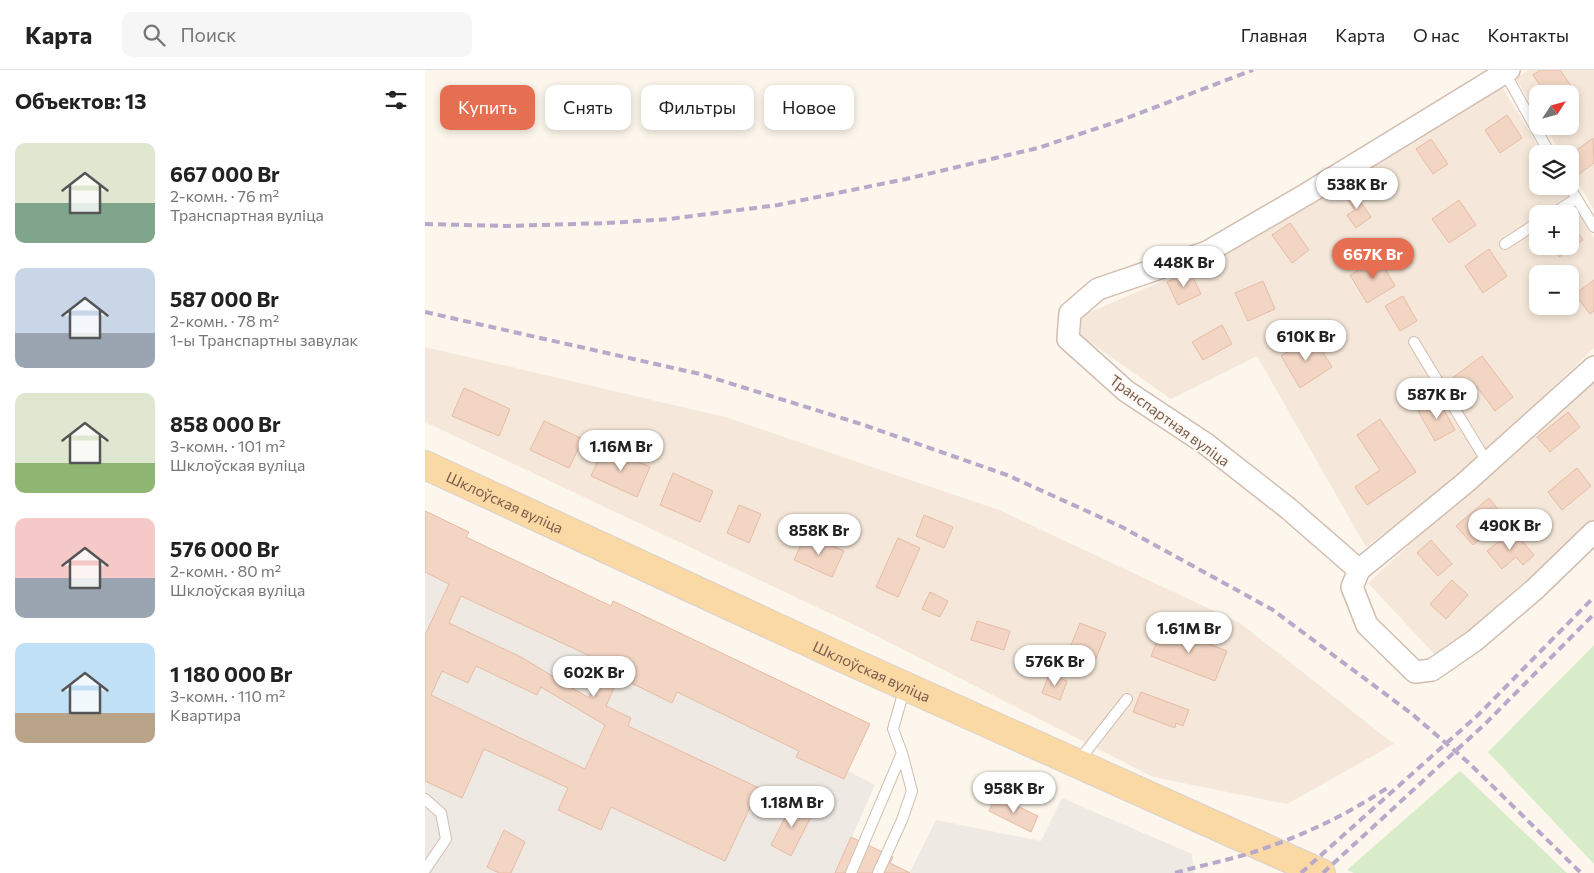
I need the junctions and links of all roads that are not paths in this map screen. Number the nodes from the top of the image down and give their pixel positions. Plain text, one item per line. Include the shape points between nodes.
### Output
1 (1507, 71) edge
2 (1545, 145) edge
3 (1573, 195) edge
4 (1575, 199) junction
5 (1566, 205) edge
6 (1594, 227) edge
7 (1529, 228) edge
8 (1505, 244) dead end
9 (1415, 342) dead end
10 (1594, 366) edge
11 (1487, 462) junction
12 (425, 465) edge
13 (1594, 532) edge
14 (1359, 570) junction
15 (905, 686) junction
16 (1127, 699) dead end
17 (902, 753) junction
18 (1077, 764) junction
19 (425, 798) edge
20 (425, 870) edge
21 (851, 873) edge
22 (878, 873) edge
23 (1321, 873) edge

1 - 2 lane
1 - 14 street, Транспартная вуліца via 1207,252 1098,289 1070,313 1068,339 1126,391 1206,444 1289,509
3 - 4 lane
4 - 5 lane
4 - 6 lane
7 - 8 lane
9 - 11 lane
10 - 11 street
11 - 14 street
12 - 15 main road, Шклоўская вуліца
13 - 14 street via 1535,589 1474,641 1432,670 1415,672 1367,625 1352,587
15 - 17 lane via 893,729
15 - 18 main road, Шклоўская вуліца
16 - 18 lane
17 - 21 lane
17 - 22 lane via 912,791
18 - 23 main road, Шклоўская вуліца
19 - 20 lane via 441,813 446,839

